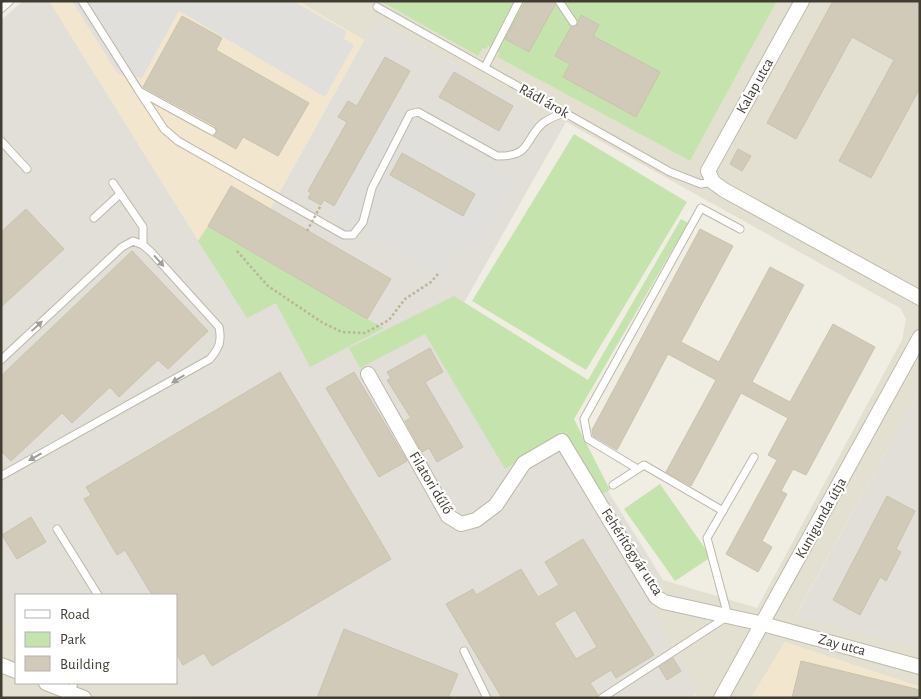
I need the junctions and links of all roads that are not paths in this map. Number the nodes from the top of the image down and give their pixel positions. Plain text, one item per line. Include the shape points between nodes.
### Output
1 (10, 1) edge
2 (82, 1) edge
3 (519, 1) edge
4 (559, 1) edge
5 (802, 1) edge
6 (2, 6) edge
7 (377, 7) dead end
8 (573, 22) dead end
9 (485, 67) junction
10 (139, 91) junction
11 (565, 113) junction
12 (212, 132) dead end
13 (1, 141) edge
14 (27, 170) dead end
15 (711, 177) junction
16 (113, 183) dead end
17 (120, 194) junction
18 (94, 218) dead end
19 (740, 229) dead end
20 (143, 245) junction
21 (920, 298) edge
22 (920, 338) edge
23 (1, 360) edge
24 (368, 374) dead end
25 (562, 441) joint
26 (754, 457) dead end
27 (636, 468) junction
28 (1, 476) edge
29 (613, 485) dead end
30 (723, 511) junction
31 (57, 529) dead end
32 (97, 594) edge
33 (728, 616) junction
34 (763, 624) junction
35 (464, 651) dead end
36 (1, 665) edge
37 (920, 667) edge
38 (15, 671) edge
39 (49, 684) edge
40 (70, 692) edge
41 (488, 698) edge
42 (602, 698) edge
43 (721, 698) edge

1 - 6 lane
2 - 10 lane
3 - 9 lane
4 - 8 lane
5 - 15 street, Kalap utca
7 - 9 lane, Rádl árok
9 - 11 lane, Rádl árok
10 - 11 lane via 164,129 178,142 344,235 354,235 363,222 372,188 410,114 418,112 497,156 506,156 527,147 541,125
10 - 12 lane
11 - 15 lane, Rádl árok via 670,172 701,184
13 - 14 lane
15 - 21 street, Rádl árok
16 - 17 lane
17 - 18 lane
17 - 20 lane via 143,227
19 - 27 lane via 701,208 584,419 588,439
23 -> 20 lane via 122,248 132,241
20 -> 28 lane via 219,327 219,348 210,359 169,384
22 - 34 street, Kunigunda útja
24 - 25 street, Filatori dűlő via 448,516 461,524 476,520 496,505 524,463
25 - 33 street, Fehérítőgyár utca via 656,597 673,605
26 - 30 lane
27 - 29 lane
27 - 30 lane via 644,465
30 - 33 lane via 708,538
31 - 32 lane
33 - 34 street, Fehérítőgyár utca
33 - 42 lane
34 - 37 street, Zay utca
34 - 43 street, Kunigunda útja
35 - 41 lane
36 - 38 street
39 - 40 street

